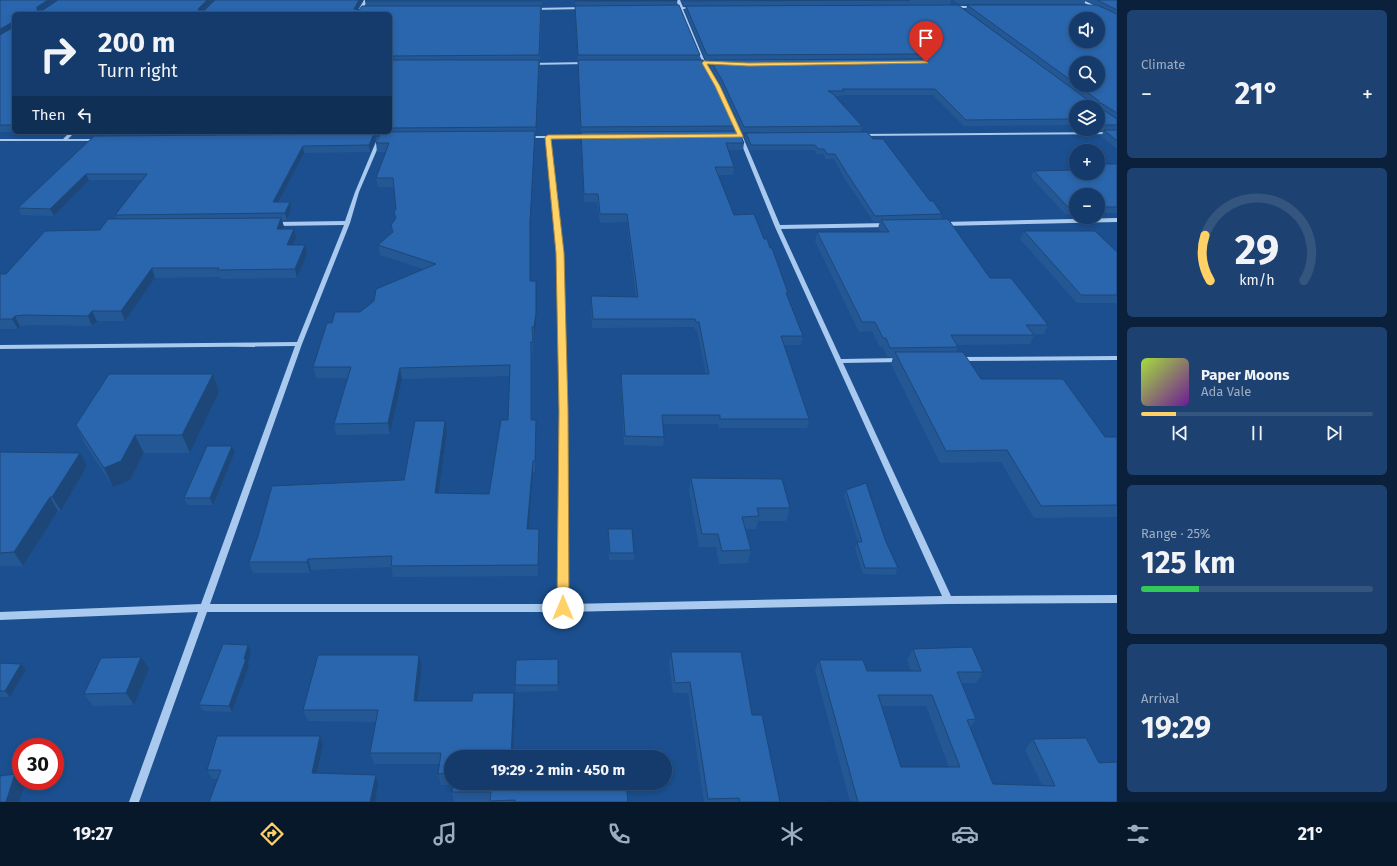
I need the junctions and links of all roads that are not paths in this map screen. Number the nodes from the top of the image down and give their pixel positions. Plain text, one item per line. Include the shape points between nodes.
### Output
1 (366, 0) edge
2 (678, 0) edge
3 (1080, 0) edge
4 (951, 5) edge
5 (956, 7) junction
6 (978, 7) edge
7 (1081, 7) edge
8 (1096, 7) junction
9 (587, 8) edge
10 (666, 8) edge
11 (682, 8) junction
12 (697, 8) edge
13 (361, 9) junction
14 (368, 9) edge
15 (525, 9) edge
16 (1101, 10) edge
17 (962, 11) edge
18 (359, 12) edge
19 (696, 63) edge
20 (704, 63) junction
21 (712, 63) edge
22 (522, 64) edge
23 (592, 64) edge
24 (711, 74) edge
25 (731, 114) edge
26 (1117, 132) edge
27 (71, 134) edge
28 (858, 135) edge
29 (733, 136) edge
30 (740, 136) junction
31 (748, 136) edge
32 (388, 137) edge
33 (524, 137) edge
34 (548, 137) junction
35 (594, 137) edge
36 (0, 140) edge
37 (64, 140) junction
38 (103, 140) edge
39 (1117, 220) edge
40 (347, 223) junction
41 (269, 224) edge
42 (933, 224) edge
43 (894, 225) edge
44 (778, 227) junction
45 (299, 344) junction
46 (0, 347) edge
47 (1117, 358) edge
48 (951, 359) edge
49 (911, 360) edge
50 (840, 361) junction
51 (1117, 599) edge
52 (948, 600) junction
53 (204, 608) junction
54 (563, 608) junction
55 (0, 616) edge
56 (134, 802) edge

1 - 13 street
2 - 11 street
3 - 8 street
4 - 5 street
5 - 6 street
5 - 17 street
7 - 8 street
8 - 16 street
9 - 15 street
10 - 11 street
11 - 12 street
11 - 20 street
13 - 14 street
13 - 18 street
19 - 20 street
20 - 21 street
20 - 24 street
22 - 23 street
25 - 30 street
26 - 28 street
27 - 37 street
29 - 30 street
30 - 31 street
30 - 44 street
32 - 40 street via 377,137
33 - 34 street
34 - 35 street
34 - 54 street via 560,253 564,411
36 - 37 street
37 - 38 street
39 - 42 street
40 - 41 street
40 - 45 street
43 - 44 street
44 - 50 street
45 - 46 street
45 - 53 street
47 - 48 street
49 - 50 street
50 - 52 street
51 - 52 street
52 - 54 street
53 - 54 street
53 - 55 street
53 - 56 street

